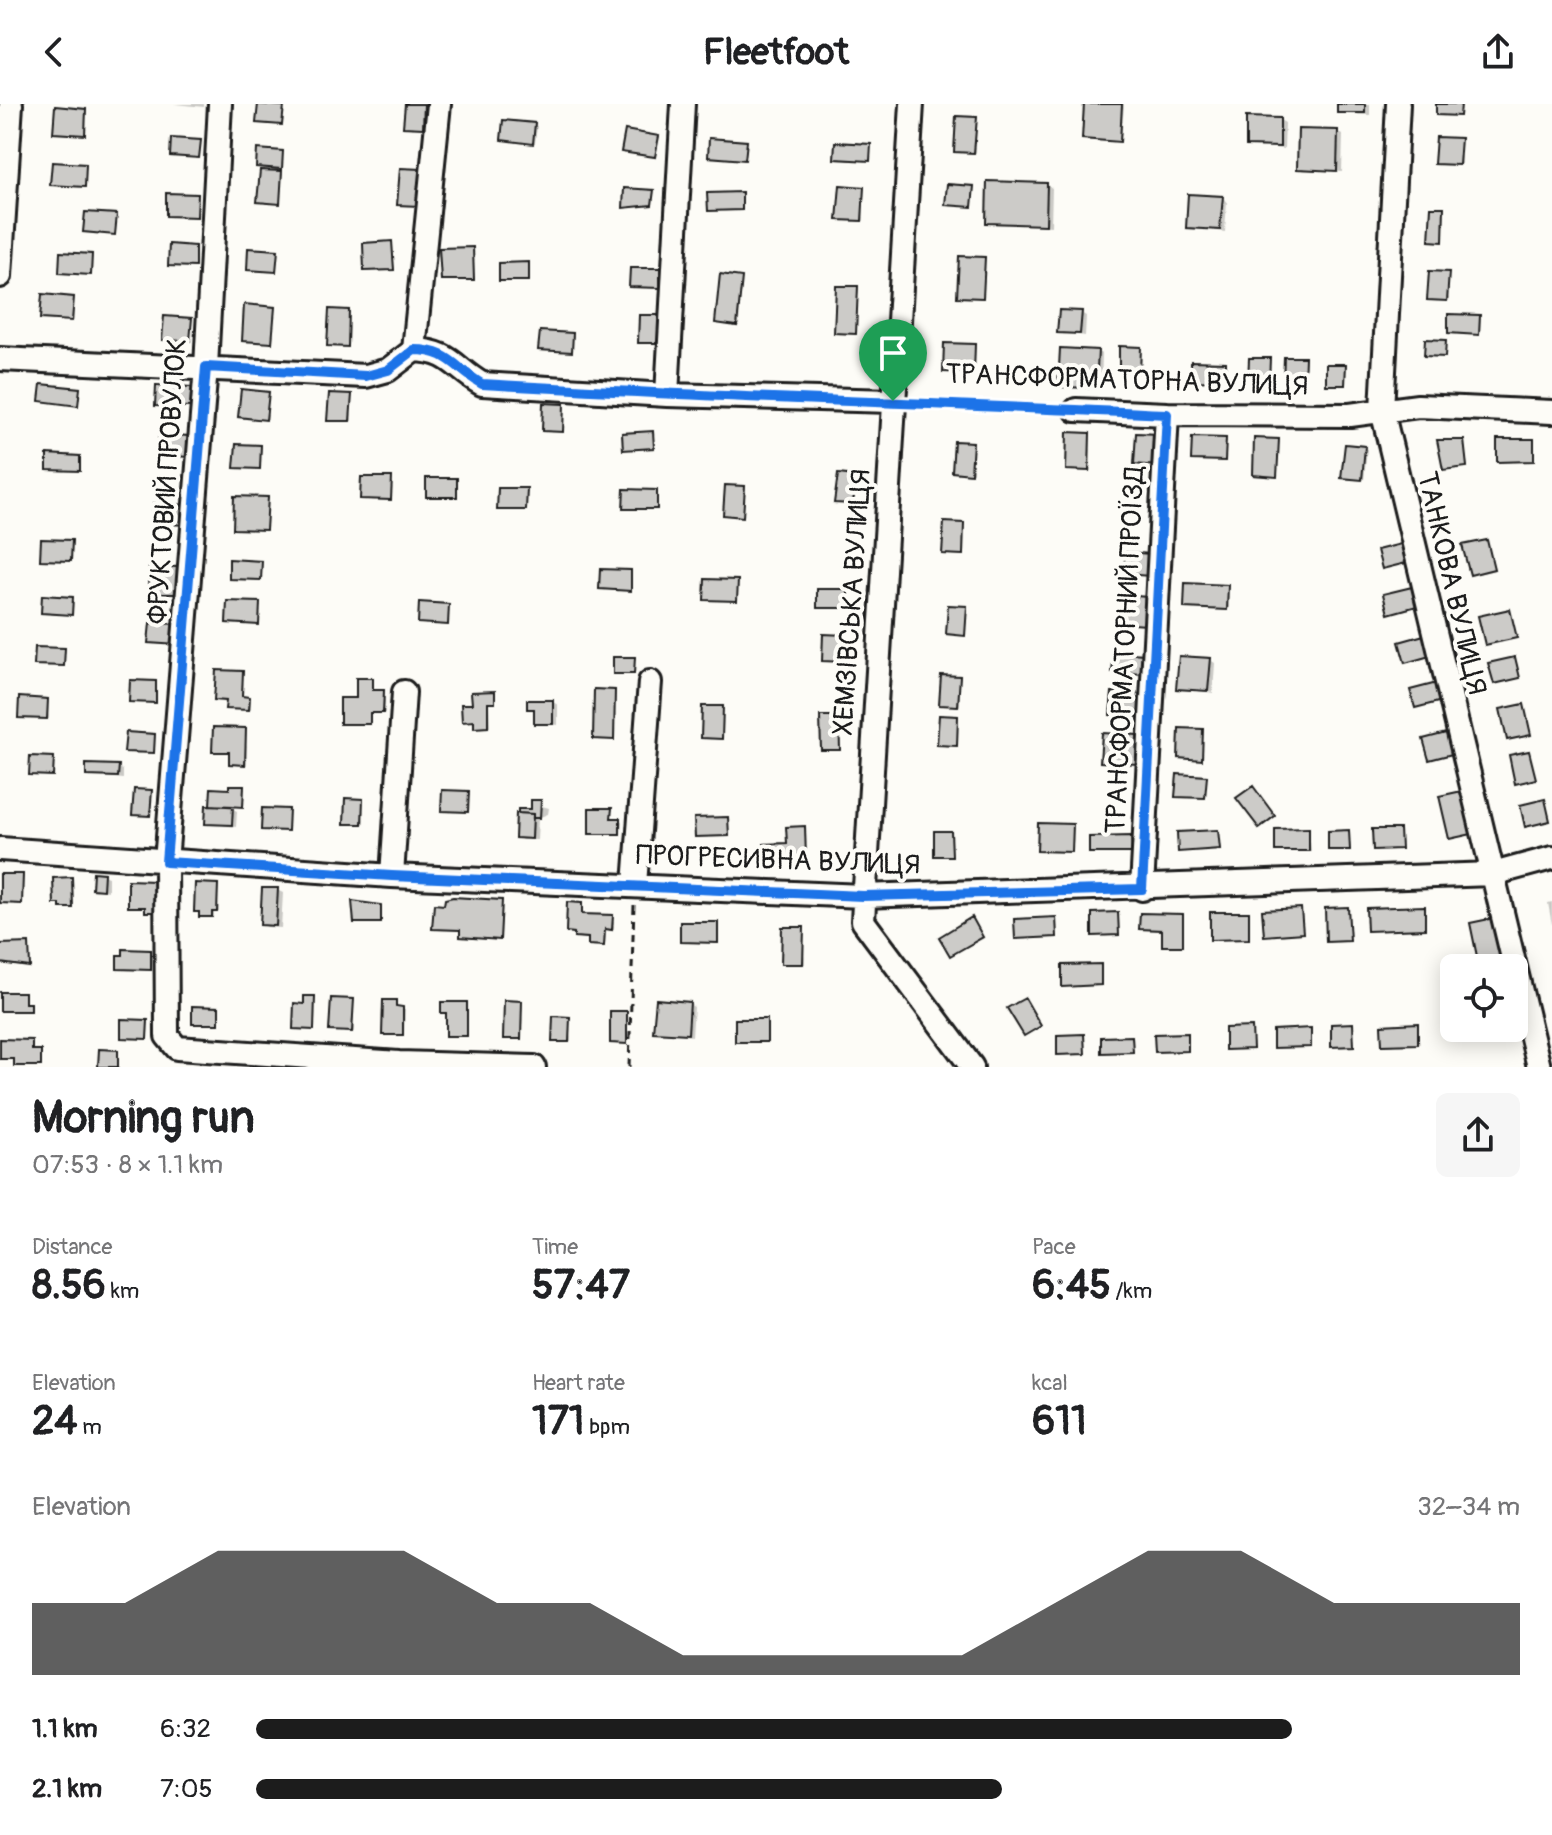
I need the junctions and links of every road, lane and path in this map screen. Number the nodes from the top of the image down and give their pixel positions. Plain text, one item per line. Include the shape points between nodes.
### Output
1 (11, 104) edge
2 (220, 104) edge
3 (439, 104) edge
4 (683, 104) edge
5 (912, 104) edge
6 (1398, 104) edge
7 (0, 276) edge
8 (414, 350) junction
9 (0, 359) edge
10 (206, 367) junction
11 (667, 395) junction
12 (893, 401) junction
13 (1076, 410) joint
14 (1382, 410) junction
15 (1552, 412) edge
16 (1167, 414) junction
17 (650, 682) dead end
18 (404, 692) dead end
19 (0, 849) edge
20 (1552, 858) edge
21 (166, 862) junction
22 (1493, 874) junction
23 (392, 876) junction
24 (635, 885) junction
25 (1142, 889) junction
26 (863, 896) junction
27 (534, 1067) edge
28 (629, 1067) edge
29 (972, 1067) edge
30 (1539, 1067) edge

1 - 7 street
2 - 10 street, ФРУКТОВИЙ ПРОВУЛОК
3 - 8 street
4 - 11 street
5 - 12 street, ХЕМЗІВСЬКА ВУЛИЦЯ
6 - 14 street, ТАНКОВА ВУЛИЦЯ
8 - 10 street via 388,370 366,376
8 - 11 street via 449,356 482,384
9 - 10 street
10 - 21 street, ФРУКТОВИЙ ПРОВУЛОК
11 - 12 street
12 - 13 path, ТРАНСФОРМАТОРНА ВУЛИЦЯ
12 - 26 street, ХЕМЗІВСЬКА ВУЛИЦЯ
13 - 16 street, ТРАНСФОРМАТОРНА ВУЛИЦЯ
14 - 15 street, ТРАНСФОРМАТОРНА ВУЛИЦЯ via 1418,406
14 - 16 street, ТРАНСФОРМАТОРНА ВУЛИЦЯ via 1350,415
14 - 22 street, ТАНКОВА ВУЛИЦЯ
16 - 25 street, ТРАНСФОРМАТОРНИЙ ПРОЇЗД
17 - 24 street
18 - 23 street
19 - 21 street, ПРОГРЕСИВНА ВУЛИЦЯ
20 - 22 street, ПРОГРЕСИВНА ВУЛИЦЯ
21 - 23 street, ПРОГРЕСИВНА ВУЛИЦЯ
21 - 27 street, ФРУКТОВИЙ ПРОВУЛОК via 167,1036 177,1048
22 - 25 street, ПРОГРЕСИВНА ВУЛИЦЯ
22 - 30 street, ТАНКОВА ВУЛИЦЯ
23 - 24 street, ПРОГРЕСИВНА ВУЛИЦЯ
24 - 26 street, ПРОГРЕСИВНА ВУЛИЦЯ
24 - 28 path
25 - 26 street, ПРОГРЕСИВНА ВУЛИЦЯ
26 - 29 street, ХЕМЗІВСЬКА ВУЛИЦЯ via 863,921

